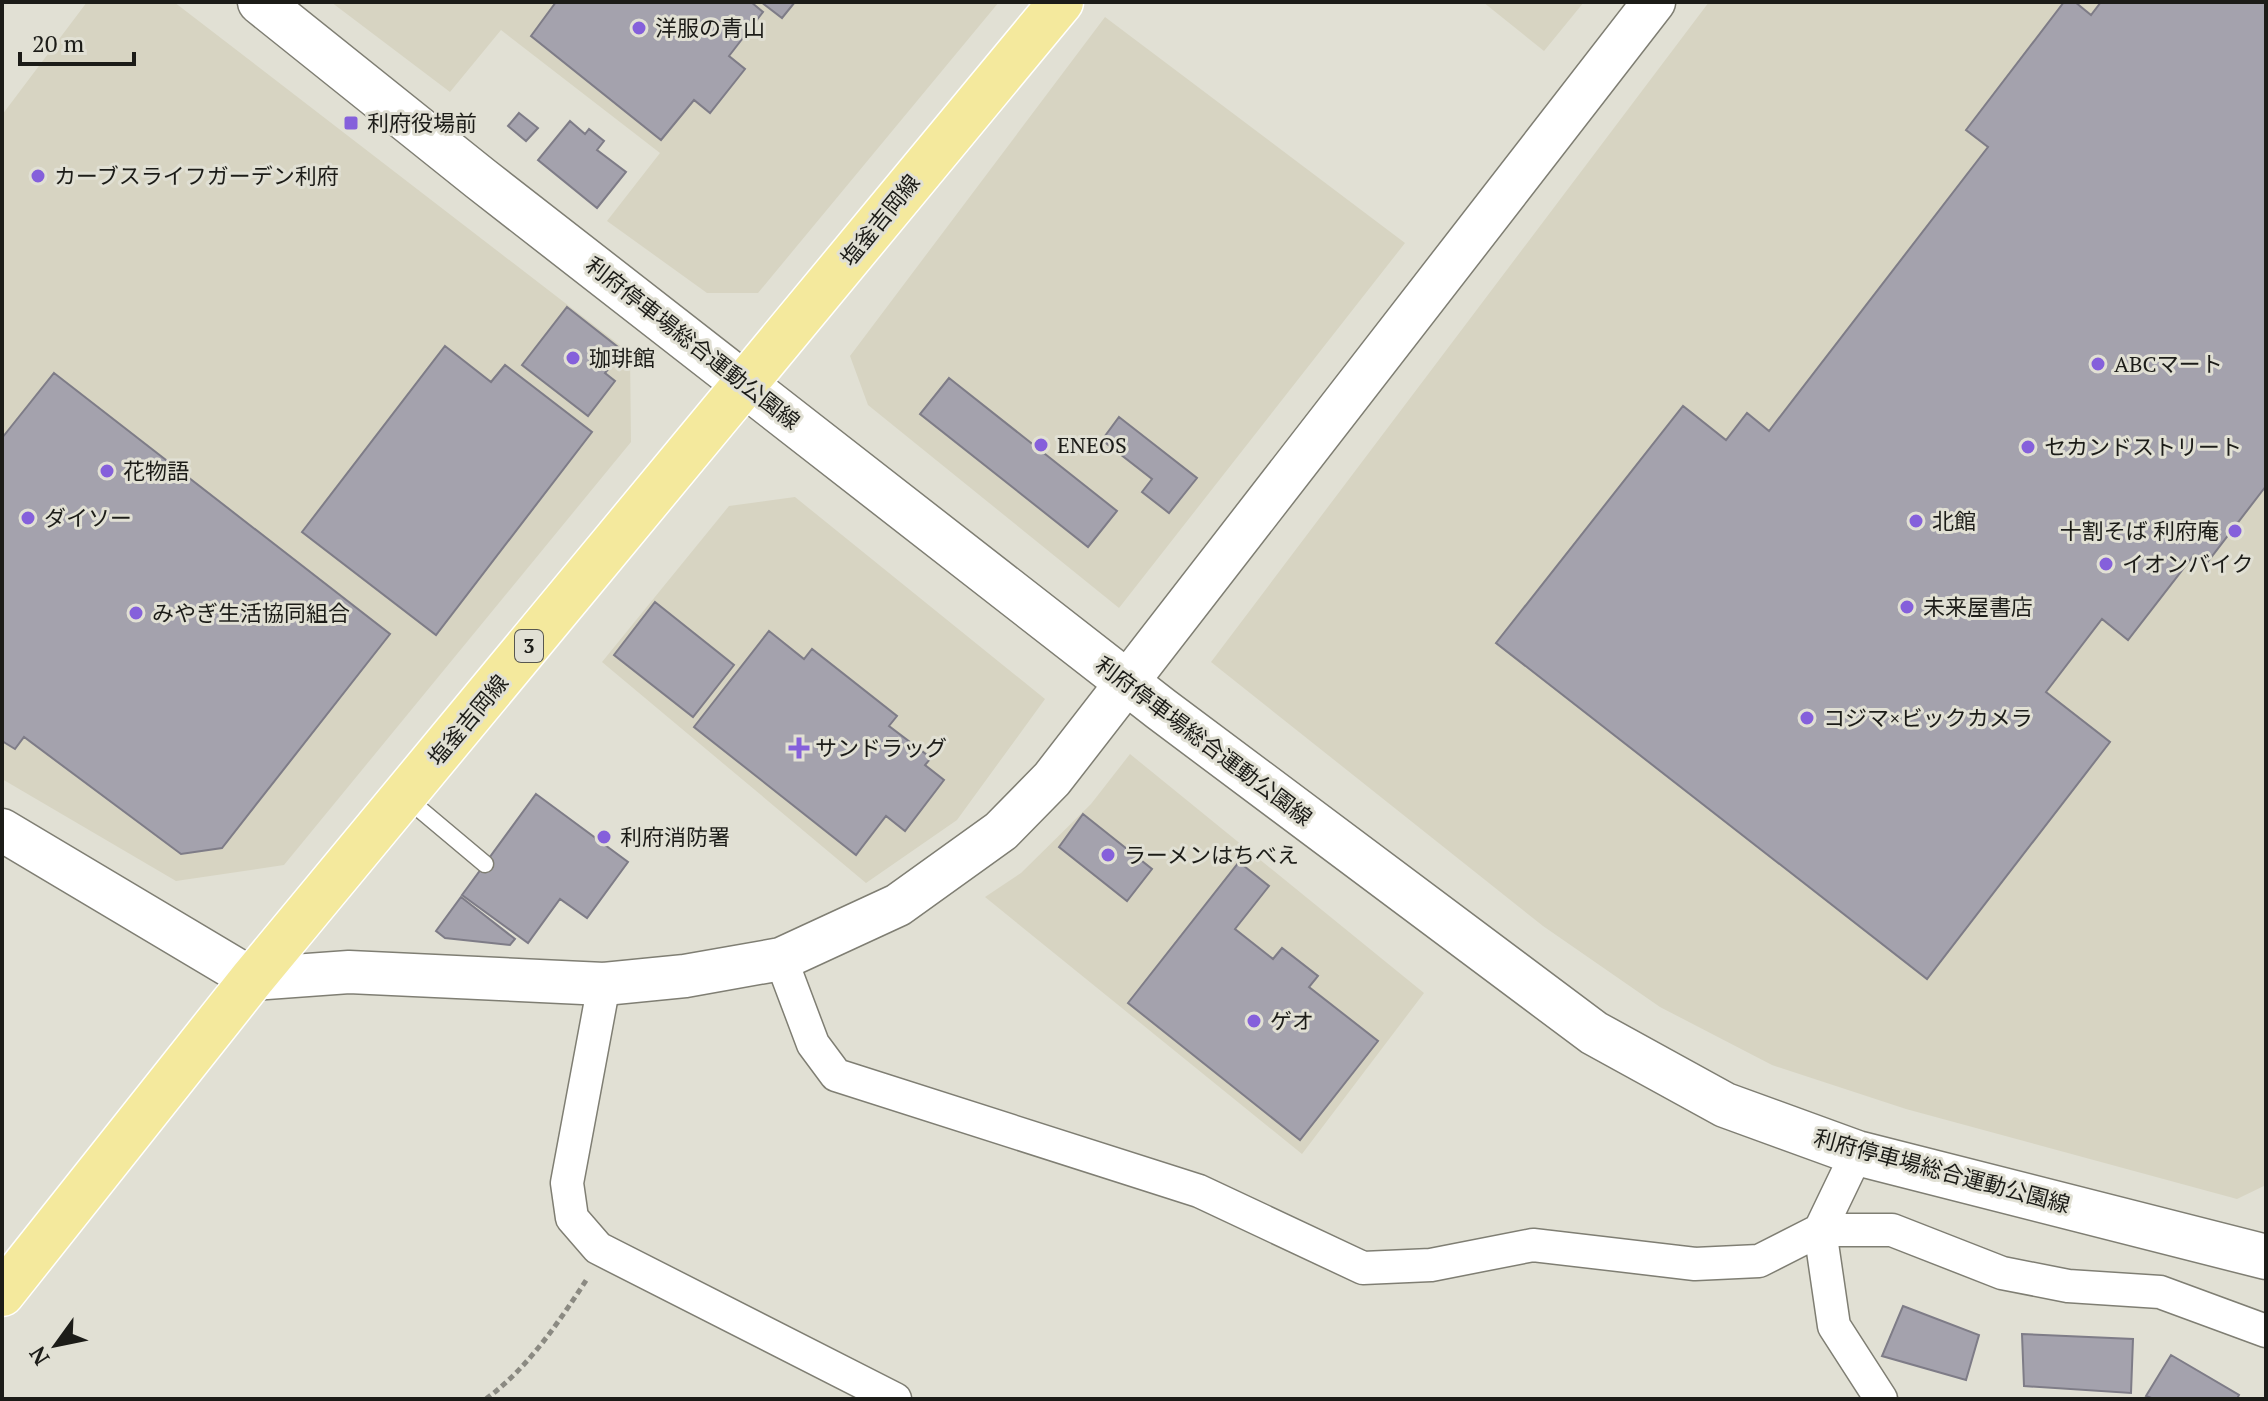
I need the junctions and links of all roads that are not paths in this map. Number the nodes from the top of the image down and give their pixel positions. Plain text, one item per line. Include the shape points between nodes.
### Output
1 (260, 2) edge
2 (1061, 2) edge
3 (1654, 2) edge
4 (746, 384) junction
5 (1129, 684) junction
6 (404, 796) junction
7 (2, 830) edge
8 (485, 864) dead end
9 (781, 959) junction
10 (252, 979) junction
11 (604, 984) junction
12 (1857, 1153) junction
13 (1820, 1230) junction
14 (2266, 1257) edge
15 (2, 1294) edge
16 (2266, 1331) edge
17 (895, 1399) edge
18 (1881, 1399) edge

1 - 4 main road, 利府停車場総合運動公園線
2 - 4 main road, 塩釜吉岡線 / 3
3 - 5 street
4 - 5 main road, 利府停車場総合運動公園線
4 - 6 main road, 塩釜吉岡線 / 3
5 - 9 street via 1052,779 1001,831 952,870 898,905
5 - 12 main road, 利府停車場総合運動公園線 via 1594,1033 1725,1105
6 - 8 lane
6 - 10 main road, 塩釜吉岡線 / 3
7 - 10 street
9 - 11 street
9 - 13 street via 813,1044 836,1075 1199,1191 1363,1268 1431,1265 1533,1245 1695,1264 1759,1261
10 - 11 street via 349,972
10 - 15 main road, 塩釜吉岡線 / 3
11 - 17 street via 567,1183 572,1218 605,1251
12 - 13 street
12 - 14 main road, 利府停車場総合運動公園線
13 - 16 street via 1892,1230 2002,1273 2068,1286 2160,1292
13 - 18 street via 1834,1326

